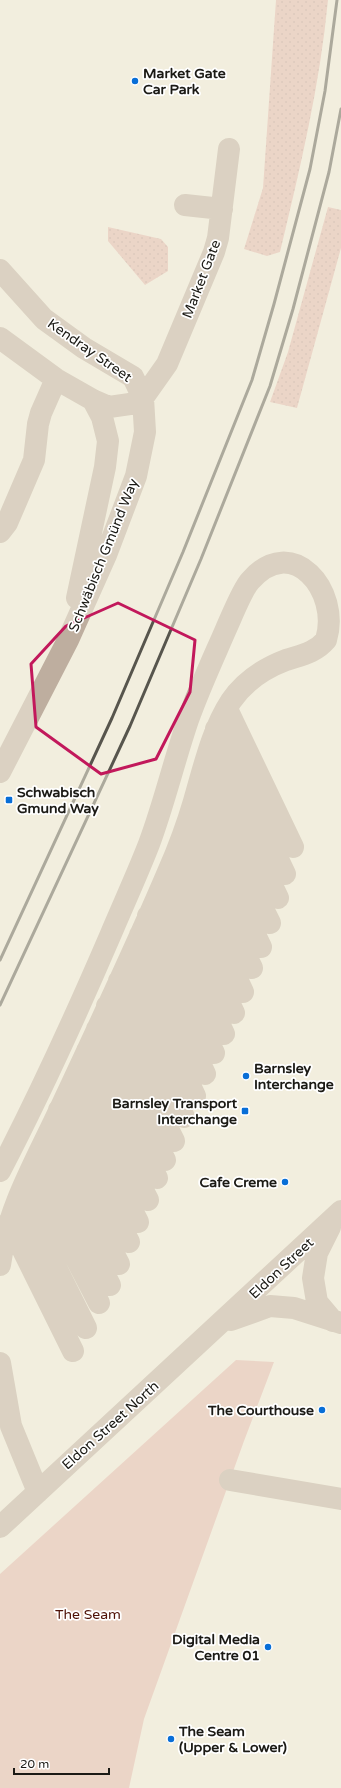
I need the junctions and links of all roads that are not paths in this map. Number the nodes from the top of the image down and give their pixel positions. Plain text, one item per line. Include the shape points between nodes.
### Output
1 (229, 149) dead end
2 (185, 206) dead end
3 (222, 209) junction
4 (0, 270) edge
5 (0, 338) edge
6 (56, 379) junction
7 (143, 398) junction
8 (93, 400) junction
9 (0, 532) edge
10 (68, 640) junction
11 (227, 709) junction
12 (216, 729) junction
13 (209, 753) junction
14 (0, 772) edge
15 (200, 782) junction
16 (193, 806) junction
17 (181, 842) junction
18 (293, 848) dead end
19 (168, 872) junction
20 (285, 874) dead end
21 (159, 894) junction
22 (278, 898) dead end
23 (270, 923) dead end
24 (144, 925) junction
25 (261, 947) dead end
26 (130, 958) junction
27 (252, 968) dead end
28 (119, 981) junction
29 (243, 992) dead end
30 (107, 1006) junction
31 (234, 1014) dead end
32 (97, 1029) junction
33 (224, 1034) dead end
34 (214, 1053) dead end
35 (78, 1069) junction
36 (205, 1074) dead end
37 (195, 1096) dead end
38 (59, 1110) junction
39 (184, 1117) dead end
40 (50, 1130) junction
41 (40, 1151) junction
42 (166, 1160) junction
43 (0, 1171) edge
44 (31, 1171) junction
45 (20, 1195) junction
46 (148, 1200) dead end
47 (338, 1214) edge
48 (9, 1222) junction
49 (138, 1222) dead end
50 (129, 1242) dead end
51 (119, 1264) dead end
52 (0, 1265) edge
53 (110, 1285) dead end
54 (99, 1303) dead end
55 (337, 1322) edge
56 (220, 1324) junction
57 (86, 1328) dead end
58 (74, 1351) dead end
59 (0, 1363) edge
60 (230, 1480) dead end
61 (38, 1492) junction
62 (341, 1499) edge
63 (0, 1527) edge

1 - 3 street, Market Gate
2 - 3 street
3 - 7 street, Market Gate via 218,238 209,265 167,364
4 - 7 street, Kendray Street via 44,319 84,348 133,377
5 - 6 street
6 - 8 street
6 - 9 street via 38,424 34,460 7,523
7 - 8 street via 130,404 109,407
7 - 10 street, Schwäbisch Gmünd Way via 145,432 136,476 106,555
8 - 10 street, Schwäbisch Gmünd Way via 102,417 108,441 105,467
10 - 14 street, Schwäbisch Gmünd Way
11 - 12 street
11 - 18 street
11 - 43 street via 252,678 321,646 332,632 337,621 334,594 322,575 314,568 292,562 280,563 266,568 249,581 214,655 188,719 150,843 84,995
12 - 13 street
12 - 20 street
13 - 15 street
13 - 22 street
15 - 16 street
15 - 23 street
16 - 17 street
16 - 25 street
17 - 19 street
17 - 27 street
17 - 29 street
19 - 21 street
19 - 31 street
21 - 24 street
21 - 33 street
24 - 26 street
24 - 34 street
24 - 36 street
26 - 28 street
26 - 37 street
28 - 30 street
28 - 39 street
30 - 32 street
30 - 42 street
32 - 35 street
32 - 42 street
35 - 38 street
35 - 42 street
35 - 46 street
35 - 49 street
38 - 40 street
38 - 50 street
40 - 41 street
40 - 51 street
41 - 44 street
41 - 53 street
44 - 45 street
44 - 54 street
45 - 48 street
45 - 57 street
47 - 55 street via 317,1253 313,1278 317,1302
47 - 56 street, Eldon Street
48 - 52 street via 2,1245
48 - 58 street
55 - 56 street via 294,1308 270,1306
56 - 61 street, Eldon Street North
59 - 61 street via 11,1426
60 - 62 street
61 - 63 street, Eldon Street North

